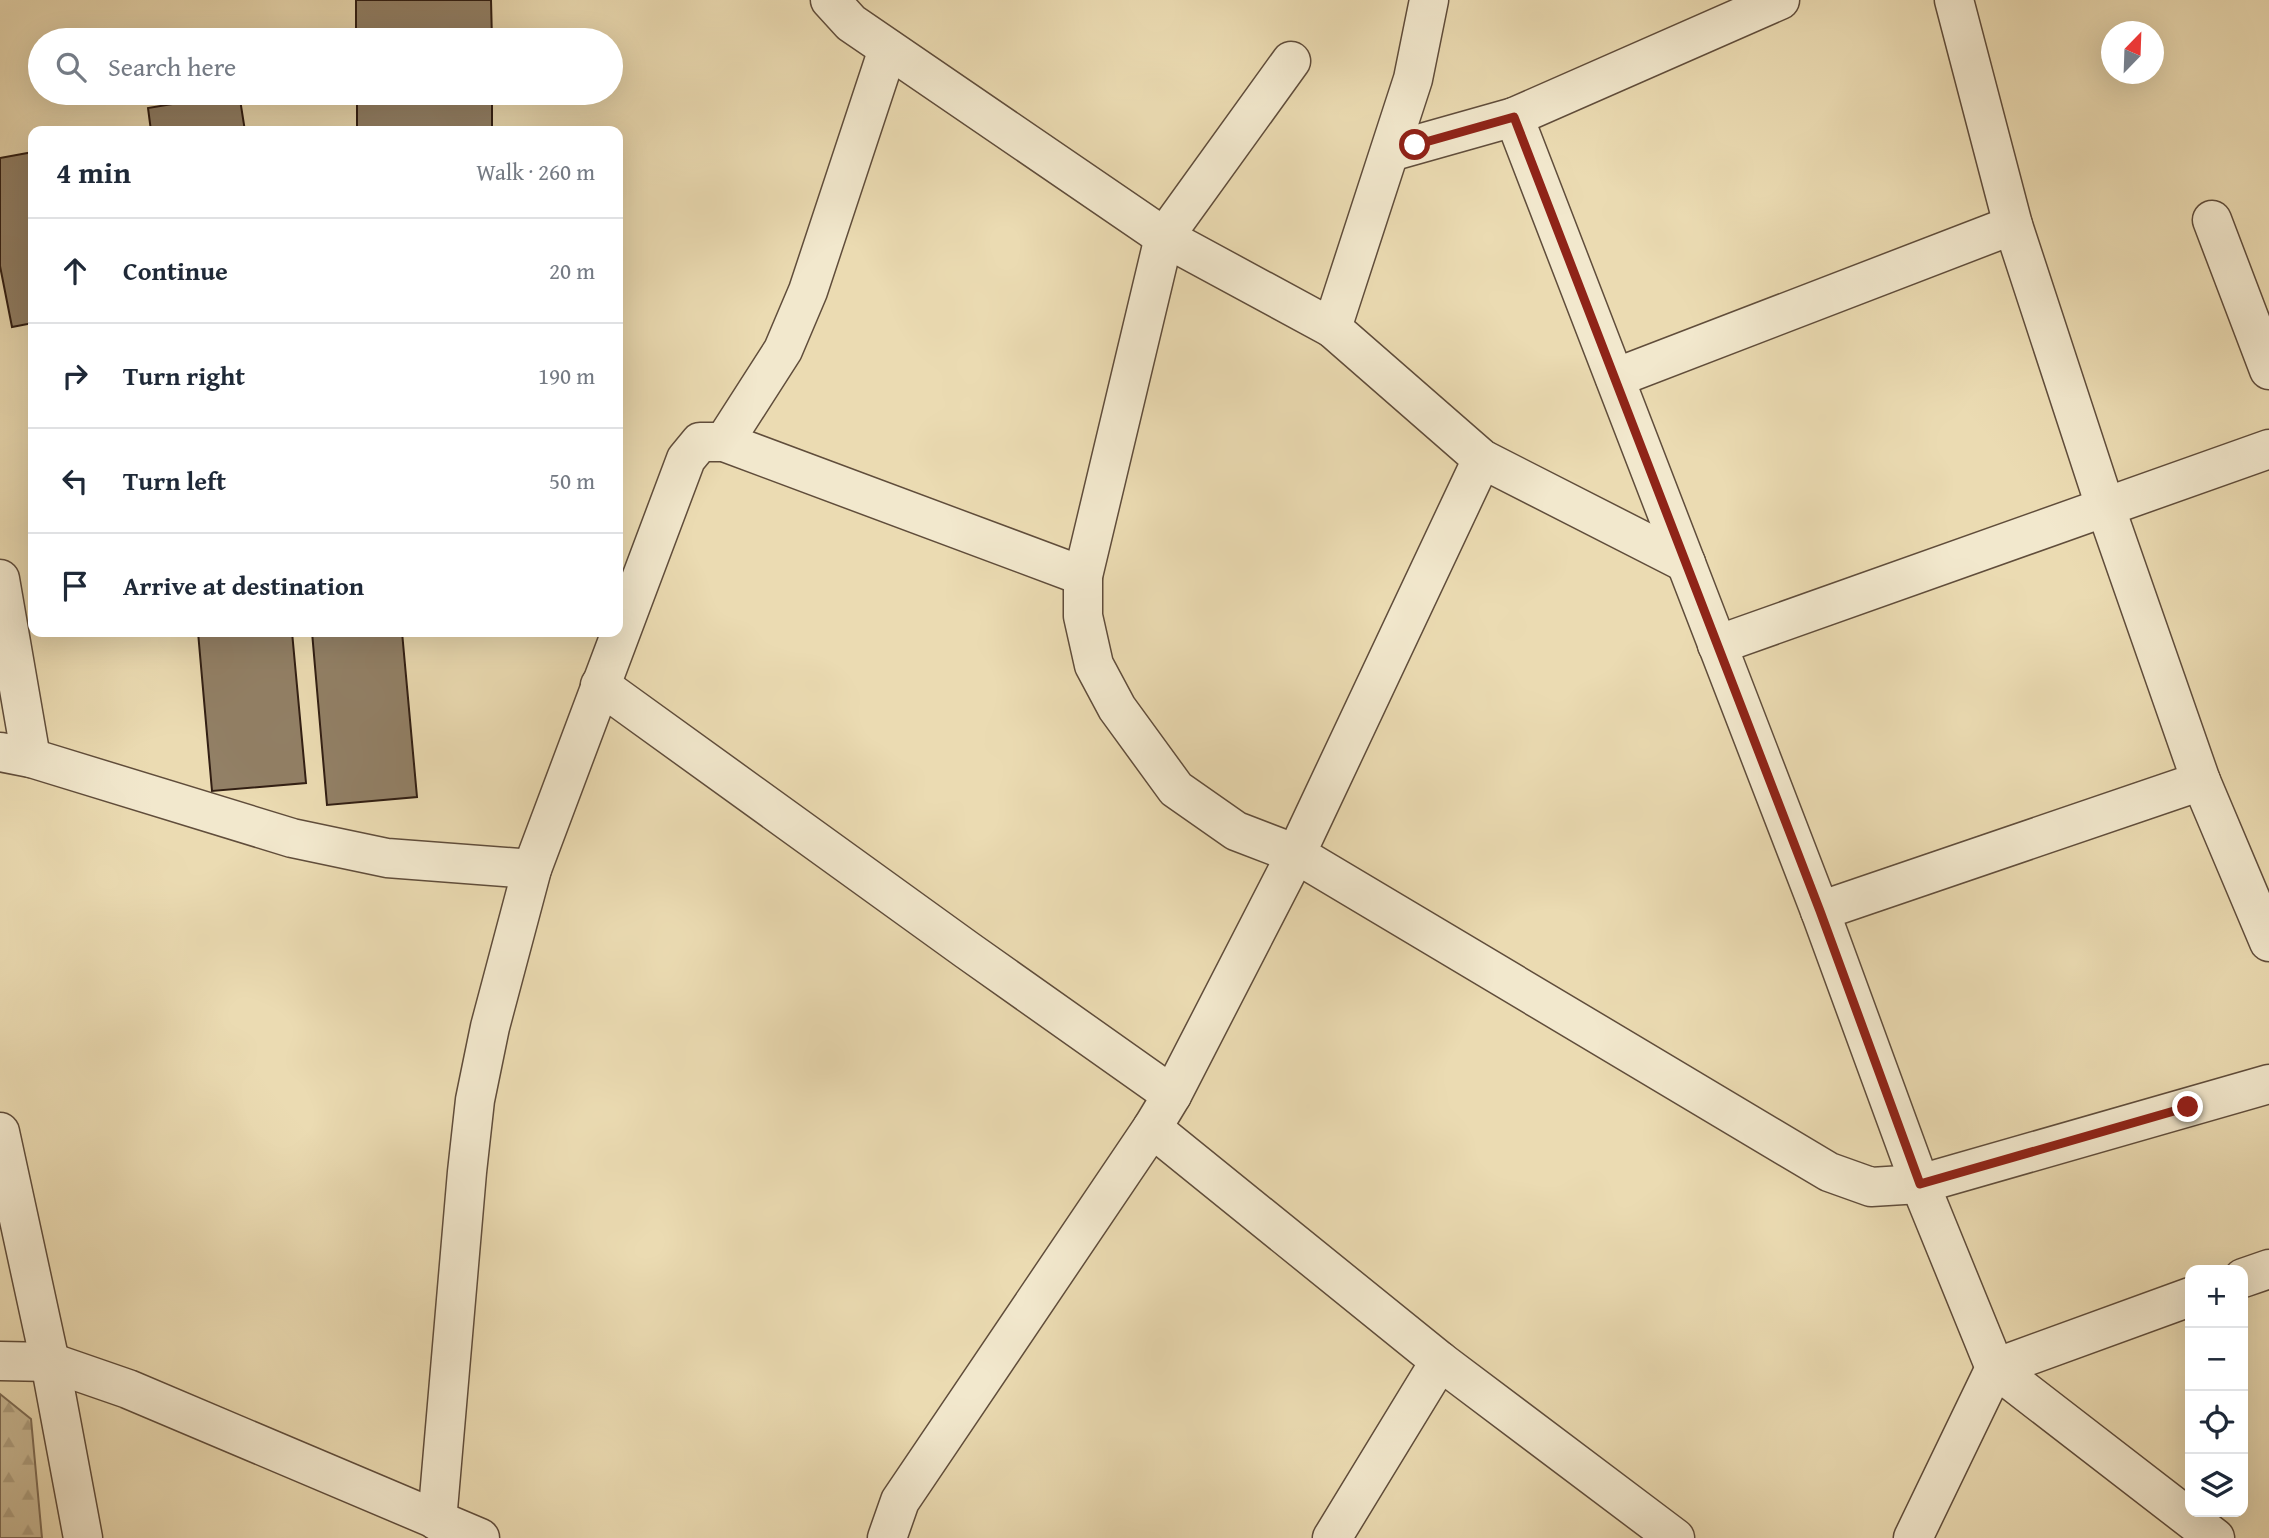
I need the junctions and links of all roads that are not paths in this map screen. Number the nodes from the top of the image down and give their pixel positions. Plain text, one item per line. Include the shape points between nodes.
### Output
1 (830, 0) edge
2 (1429, 0) edge
3 (1780, 0) edge
4 (1954, 0) edge
5 (888, 49) junction
6 (1291, 61) dead end
7 (1514, 117) junction
8 (1390, 152) junction
9 (2212, 220) dead end
10 (2013, 225) junction
11 (1164, 237) junction
12 (1332, 328) junction
13 (2269, 370) edge
14 (1615, 378) junction
15 (724, 442) junction
16 (2269, 449) edge
17 (1482, 459) junction
18 (2105, 506) junction
19 (1686, 564) junction
20 (1083, 576) junction
21 (0, 579) edge
22 (623, 625) edge
23 (618, 637) edge
24 (1717, 645) junction
25 (600, 685) junction
26 (16, 755) edge
27 (2201, 781) junction
28 (1296, 853) junction
29 (532, 869) junction
30 (1820, 911) junction
31 (2269, 942) edge
32 (2269, 1084) edge
33 (1172, 1095) junction
34 (1152, 1128) junction
35 (0, 1132) edge
36 (1920, 1184) junction
37 (2269, 1269) edge
38 (2248, 1276) edge
39 (2185, 1299) edge
40 (0, 1361) edge
41 (1440, 1361) junction
42 (50, 1362) junction
43 (1995, 1368) junction
44 (437, 1521) junction
45 (83, 1538) edge
46 (480, 1538) edge
47 (887, 1538) edge
48 (1332, 1538) edge
49 (1675, 1538) edge
50 (1913, 1538) edge
51 (2214, 1538) edge

1 - 5 street via 851,23
2 - 8 street via 1413,79
3 - 7 street
4 - 10 street
5 - 11 street
5 - 15 street via 808,290 783,350
6 - 11 street
7 - 8 street
7 - 14 street
8 - 12 street
9 - 13 street
10 - 14 street
10 - 18 street
11 - 12 street
11 - 20 street
12 - 17 street
14 - 19 street
15 - 20 street
15 - 22 street via 699,442 686,459
16 - 18 street
17 - 19 street
17 - 28 street
18 - 24 street
18 - 27 street
19 - 24 street
20 - 28 street via 1083,616 1094,665 1175,789 1236,831
21 - 26 street
23 - 25 street
24 - 30 street
25 - 29 street
25 - 33 street
26 - 29 street via 292,838 387,858
27 - 30 street
27 - 31 street
28 - 33 street
28 - 36 street via 1829,1172 1871,1187
29 - 44 street via 475,1100
30 - 36 street
32 - 36 street
33 - 34 street
34 - 41 street
34 - 47 street via 900,1501
35 - 42 street
36 - 43 street
37 - 38 street
39 - 43 street
40 - 42 street
41 - 48 street
41 - 49 street
42 - 44 street via 128,1390
42 - 45 street
43 - 50 street
43 - 51 street
44 - 46 street

